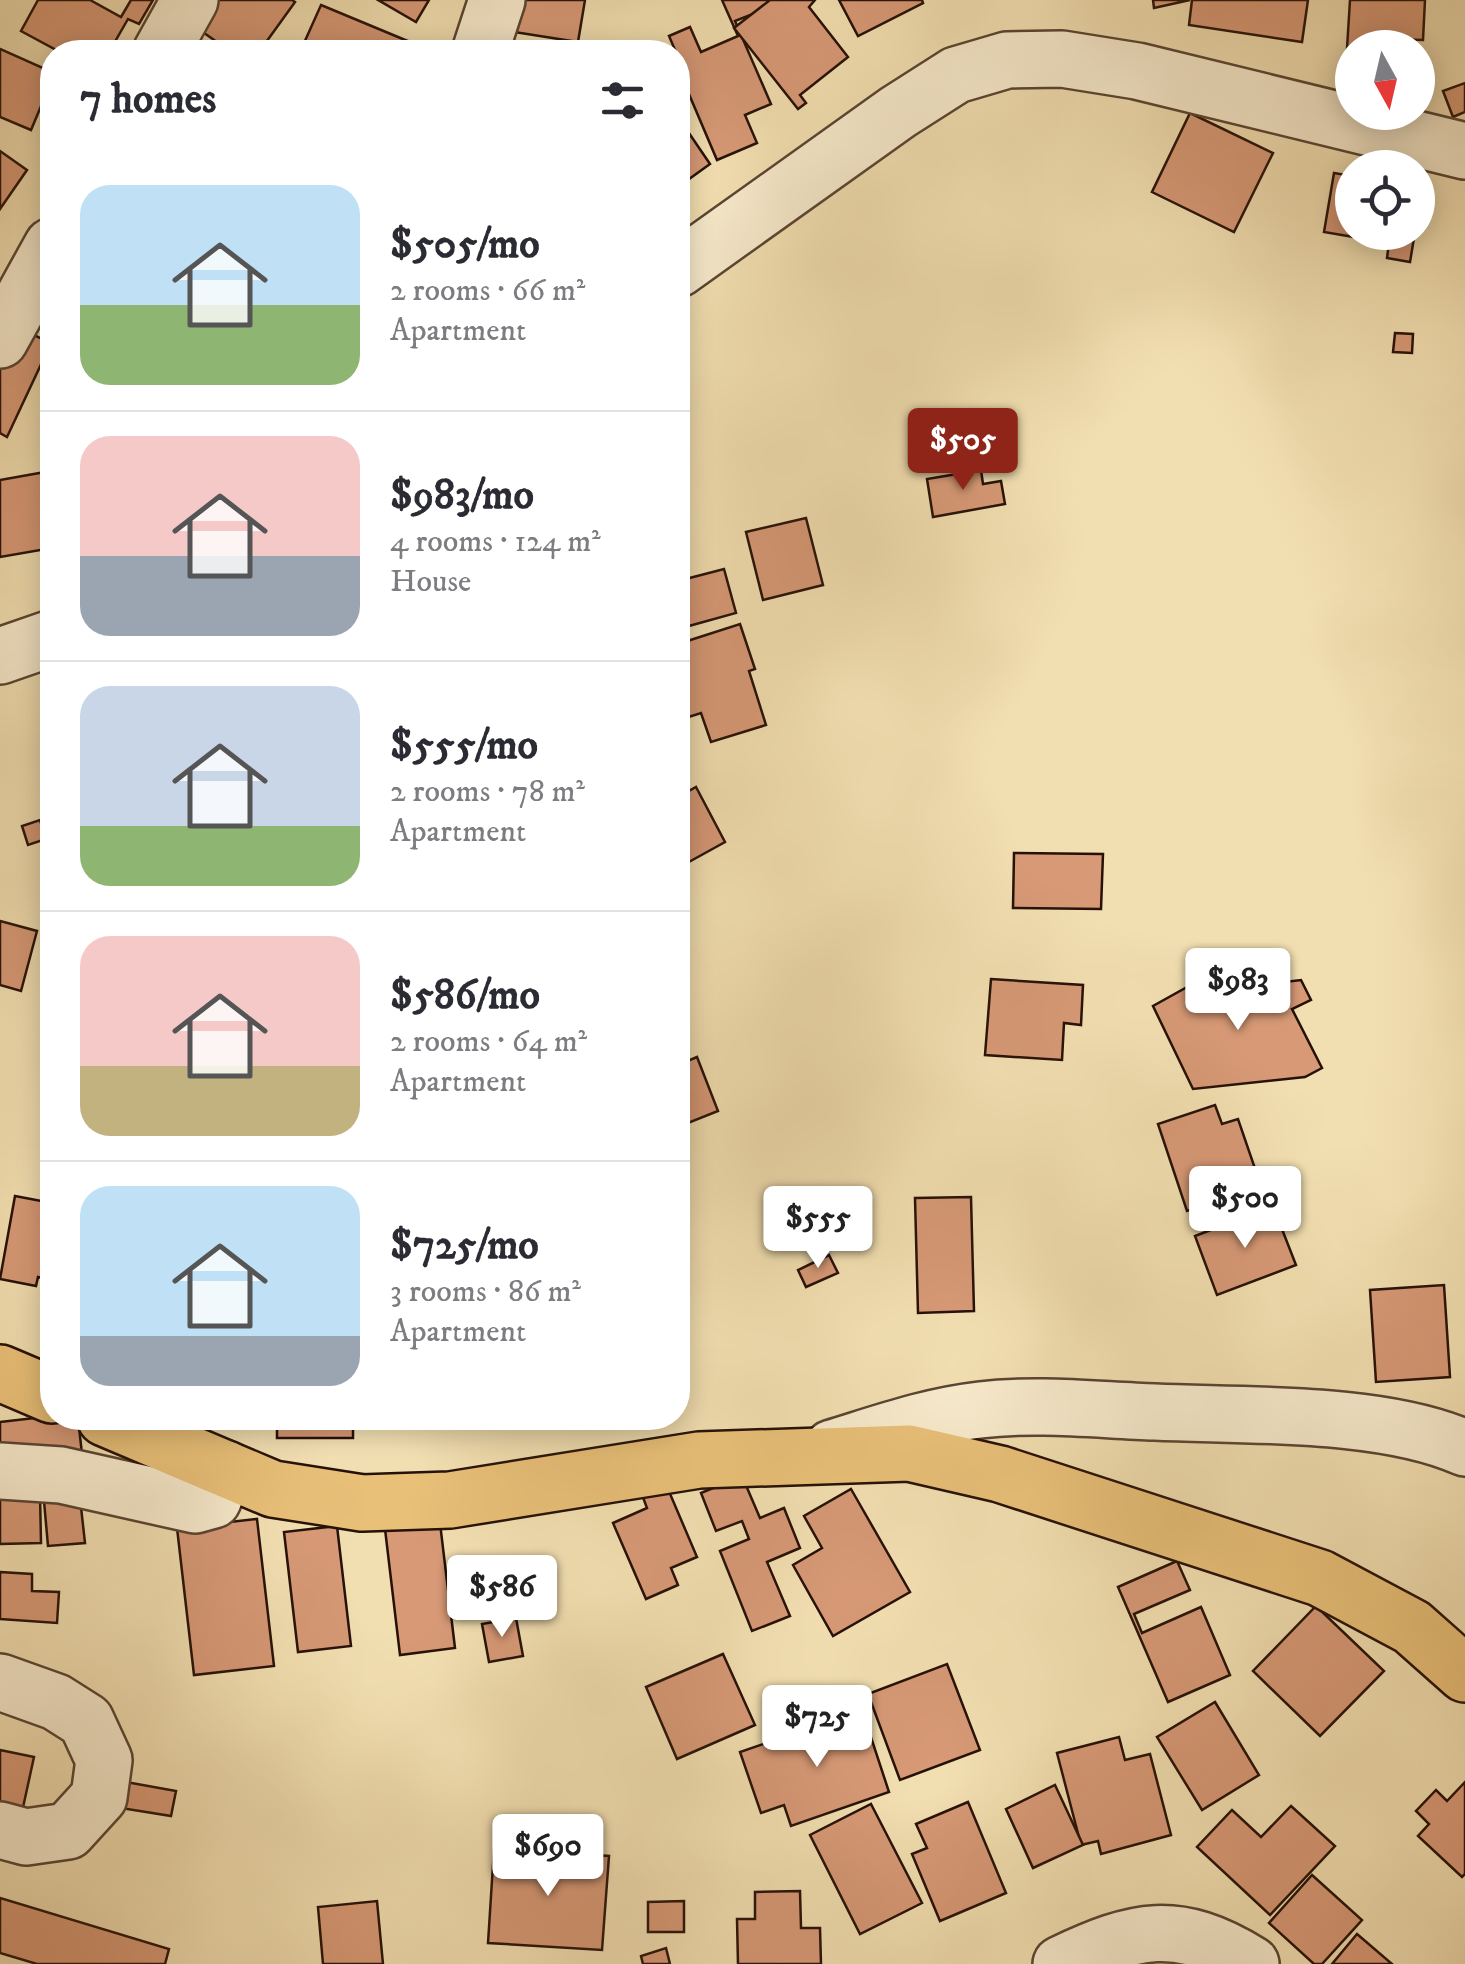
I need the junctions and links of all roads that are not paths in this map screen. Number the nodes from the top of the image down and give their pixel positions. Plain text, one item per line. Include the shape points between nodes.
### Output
1 (190, 0) edge
2 (497, 0) edge
3 (168, 40) edge
4 (484, 40) edge
5 (1465, 151) edge
6 (690, 260) edge
7 (40, 268) edge
8 (0, 340) edge
9 (40, 642) edge
10 (0, 656) edge
11 (0, 1372) edge
12 (40, 1390) edge
13 (133, 1430) edge
14 (1465, 1448) edge
15 (811, 1454) junction
16 (226, 1469) junction
17 (0, 1471) edge
18 (1465, 1674) edge
19 (0, 1682) edge
20 (0, 1830) edge
21 (1061, 1964) edge
22 (1251, 1964) edge

1 - 3 street
2 - 4 street
5 - 6 street via 1137,72 1062,59 1007,60 956,75
7 - 8 street
9 - 10 street
11 - 12 main road
13 - 16 main road
14 - 15 street via 1397,1428 1299,1418 1044,1408 926,1419
15 - 16 main road via 699,1460 450,1500 362,1503 273,1490
15 - 18 main road via 909,1453 1000,1474 1320,1578 1412,1627
16 - 17 street via 213,1500 196,1504 62,1475
19 - 20 street via 86,1721 104,1760 99,1797 68,1832 26,1837
21 - 22 street via 1114,1939 1154,1932 1188,1935

